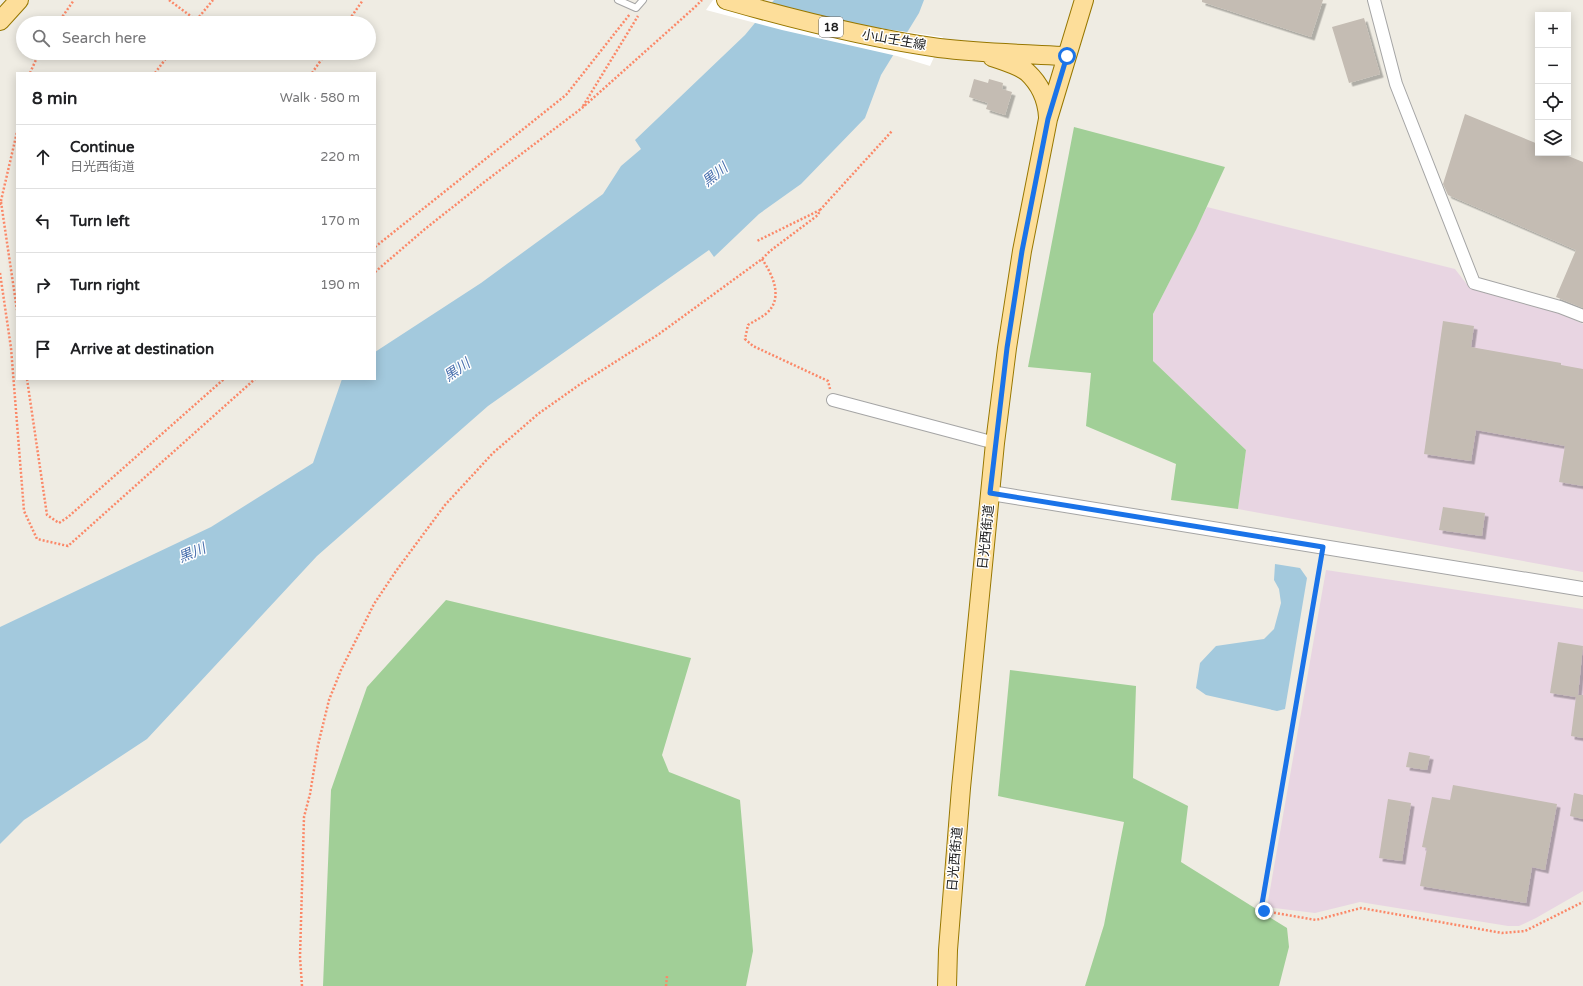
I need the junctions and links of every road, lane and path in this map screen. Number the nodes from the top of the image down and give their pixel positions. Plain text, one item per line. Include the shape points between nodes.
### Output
1 (19, 0) edge
2 (74, 0) edge
3 (169, 0) edge
4 (213, 0) edge
5 (363, 0) edge
6 (618, 0) edge
7 (643, 0) edge
8 (702, 0) edge
9 (726, 0) edge
10 (1084, 0) edge
11 (1374, 0) edge
12 (636, 8) junction
13 (63, 16) edge
14 (188, 16) edge
15 (200, 16) edge
16 (352, 16) edge
17 (0, 21) edge
18 (980, 52) junction
19 (1067, 56) junction
20 (36, 60) edge
21 (165, 60) edge
22 (321, 60) edge
23 (30, 72) edge
24 (156, 72) edge
25 (313, 72) edge
26 (582, 108) junction
27 (1048, 119) junction
28 (892, 131) dead end
29 (16, 141) edge
30 (1, 203) edge
31 (820, 210) junction
32 (757, 240) dead end
33 (376, 246) edge
34 (762, 259) junction
35 (376, 271) edge
36 (0, 273) edge
37 (16, 303) edge
38 (1583, 316) edge
39 (27, 380) edge
40 (223, 380) edge
41 (254, 380) edge
42 (833, 400) joint
43 (996, 443) junction
44 (990, 493) junction
45 (1323, 547) junction
46 (1583, 589) edge
47 (1583, 902) edge
48 (667, 976) dead end
49 (302, 986) edge
50 (666, 986) edge
51 (947, 986) edge

1 - 17 main road
2 - 13 path
3 - 14 path
4 - 15 path
5 - 16 path
6 - 12 lane
7 - 12 lane
8 - 26 path
9 - 18 main road, 小山壬生線 / 18 via 829,27 939,48
10 - 19 main road, 日光西街道
11 - 38 street via 1396,84 1474,283
12 - 26 path via 638,18
12 - 33 path via 566,95
18 - 19 main road, 小山壬生線 / 18
18 - 27 main road via 1026,72 1043,94
19 - 27 main road, 日光西街道
20 - 23 path
21 - 24 path
22 - 25 path
26 - 35 path via 431,224
27 - 43 main road, 日光西街道 via 1022,251
28 - 31 path
29 - 30 path
30 - 37 path
31 - 32 path
31 - 34 path via 818,215
34 - 42 path via 771,272 776,294 767,312 748,325 746,339 752,346 828,381
34 - 49 path via 659,334 538,414 494,453 444,505 374,604 329,700 304,817 300,957
36 - 41 path via 11,348 24,511 37,540 68,546
39 - 40 path via 47,515 59,523
42 - 43 street
43 - 44 main road, 日光西街道
44 - 45 street
44 - 51 main road, 日光西街道 via 961,795
45 - 46 street
45 - 47 path via 1262,904 1264,911 1316,920 1361,908 1502,934 1525,931
48 - 50 path

